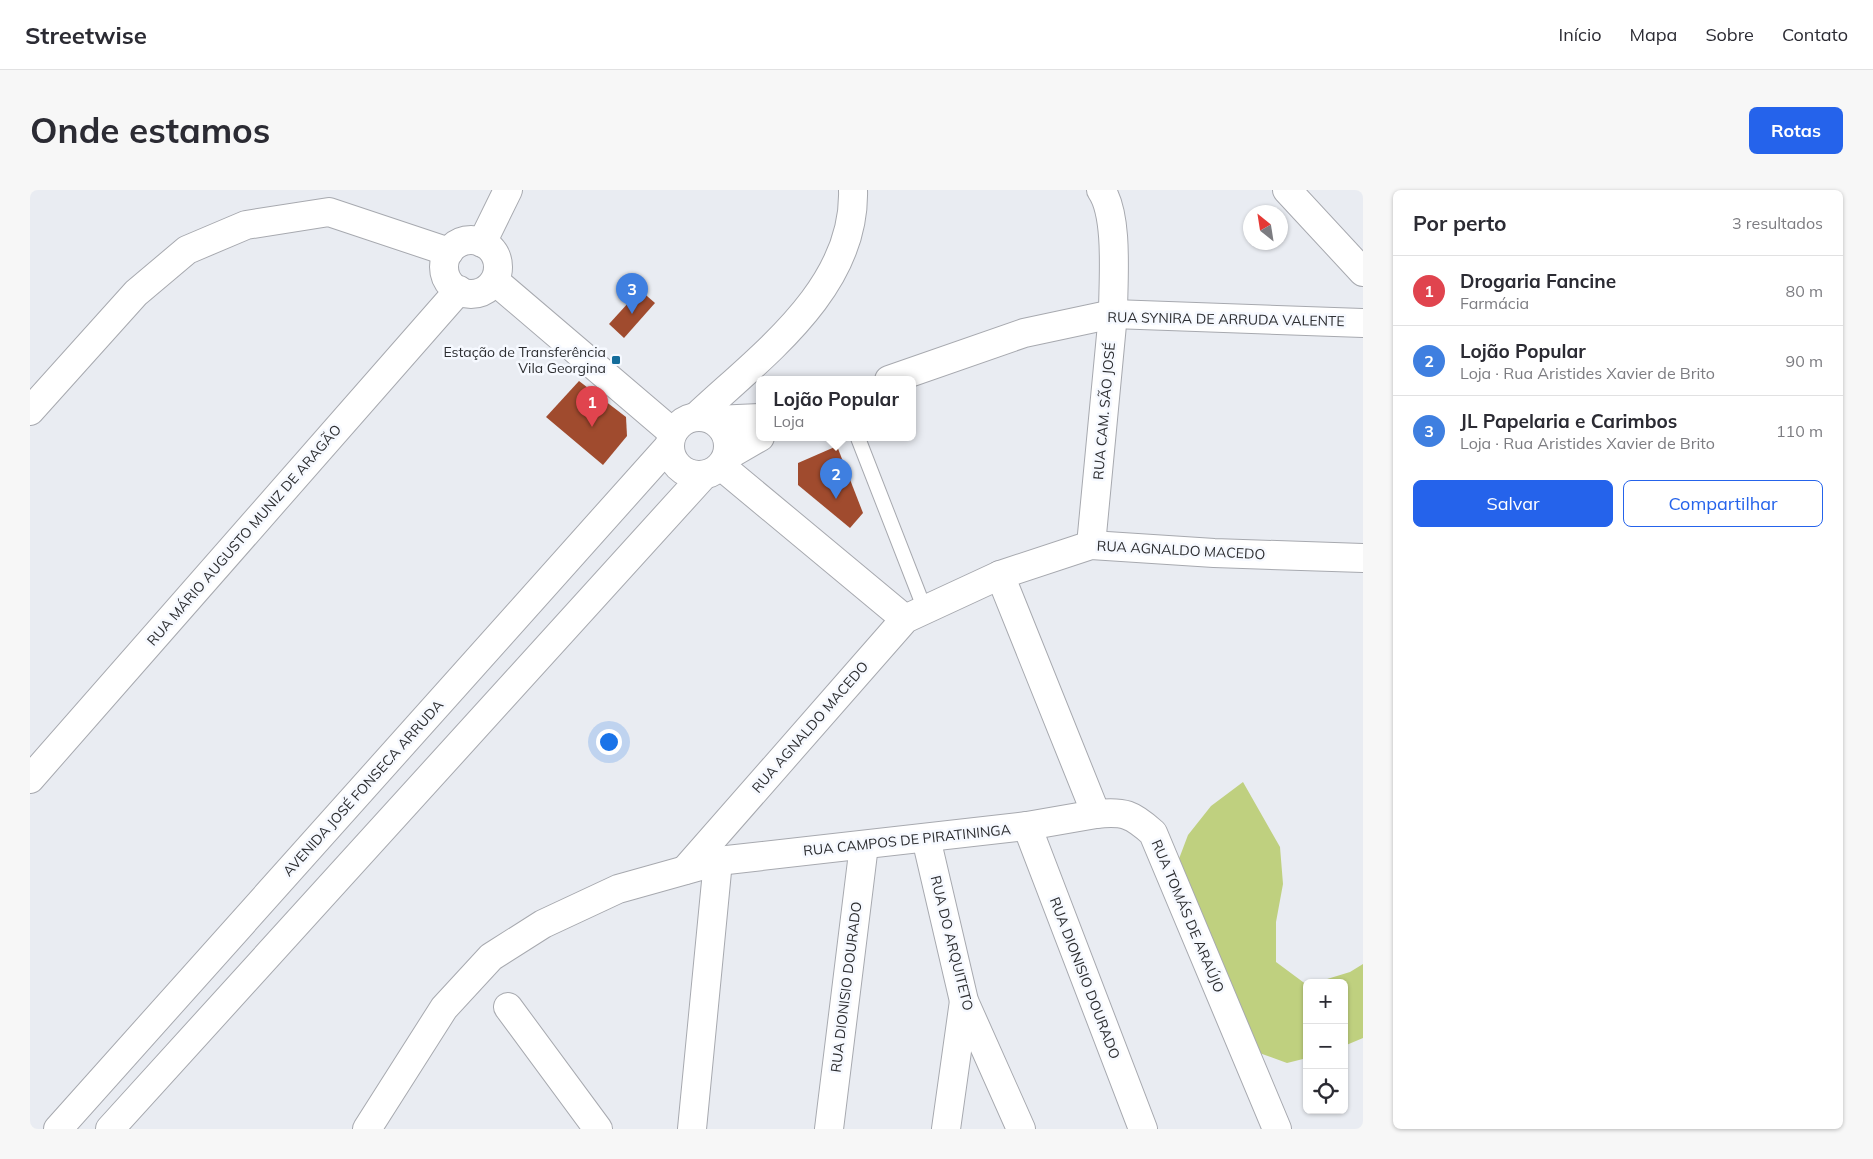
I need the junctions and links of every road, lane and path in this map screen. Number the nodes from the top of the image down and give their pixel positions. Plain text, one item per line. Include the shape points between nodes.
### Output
1 (508, 190) edge
2 (853, 190) edge
3 (1101, 190) edge
4 (1288, 190) edge
5 (482, 242) junction
6 (449, 252) junction
7 (1363, 272) edge
8 (495, 281) junction
9 (459, 290) junction
10 (1113, 314) junction
11 (1363, 323) edge
12 (900, 376) edge
13 (30, 411) edge
14 (706, 418) junction
15 (756, 418) edge
16 (670, 440) junction
17 (756, 440) edge
18 (859, 441) edge
19 (717, 466) junction
20 (1091, 545) junction
21 (1363, 558) edge
22 (1000, 576) junction
23 (915, 615) junction
24 (30, 779) edge
25 (1096, 814) junction
26 (1027, 826) junction
27 (926, 838) junction
28 (864, 845) junction
29 (718, 861) junction
30 (685, 870) junction
31 (964, 1002) junction
32 (508, 1007) dead end
33 (58, 1129) edge
34 (110, 1129) edge
35 (367, 1129) edge
36 (598, 1129) edge
37 (692, 1129) edge
38 (829, 1129) edge
39 (946, 1129) edge
40 (1021, 1129) edge
41 (1144, 1129) edge
42 (1277, 1129) edge

1 - 5 street
2 - 14 street via 846,248 822,289 795,323
3 - 10 street, RUA CAM. SÃO JOSÉ via 1113,228
4 - 7 street
5 - 6 street via 464,242
5 - 8 street via 490,247 498,264
6 - 9 street via 444,269 450,285
6 - 13 street via 329,212 246,225 187,250 136,293
8 - 9 street via 489,288 474,294
8 - 16 street
9 - 24 street, RUA MÁRIO AUGUSTO MUNIZ DE ARAGÃO
10 - 11 street, RUA SYNIRA DE ARRUDA VALENTE
10 - 12 street, RUA SYNIRA DE ARRUDA VALENTE via 1024,333
10 - 20 street, RUA CAM. SÃO JOSÉ
14 - 15 street
14 - 16 street via 683,421
14 - 19 street via 724,430 729,442
16 - 19 street via 671,459 679,469 690,475
16 - 33 street, AVENIDA JOSÉ FONSECA ARRUDA
17 - 19 street
18 - 23 lane
19 - 23 street
19 - 34 street
20 - 21 street, RUA AGNALDO MACEDO
20 - 22 street, RUA AGNALDO MACEDO
22 - 23 street, RUA AGNALDO MACEDO
22 - 25 street
23 - 30 street, RUA AGNALDO MACEDO
25 - 26 street, RUA CAMPOS DE PIRATININGA
25 - 42 street, RUA TOMÁS DE ARAÚJO via 1120,812 1138,819 1153,832
26 - 27 street, RUA CAMPOS DE PIRATININGA
26 - 41 street, RUA DIONISIO DOURADO
27 - 28 street, RUA CAMPOS DE PIRATININGA
27 - 31 street, RUA DO ARQUITETO
28 - 29 street, RUA CAMPOS DE PIRATININGA
28 - 38 street, RUA DIONISIO DOURADO
29 - 30 street, RUA CAMPOS DE PIRATININGA
29 - 37 street
30 - 35 street via 618,889 543,924 490,957 444,1008
31 - 39 street
31 - 40 street, RUA DO ARQUITETO
32 - 36 street

